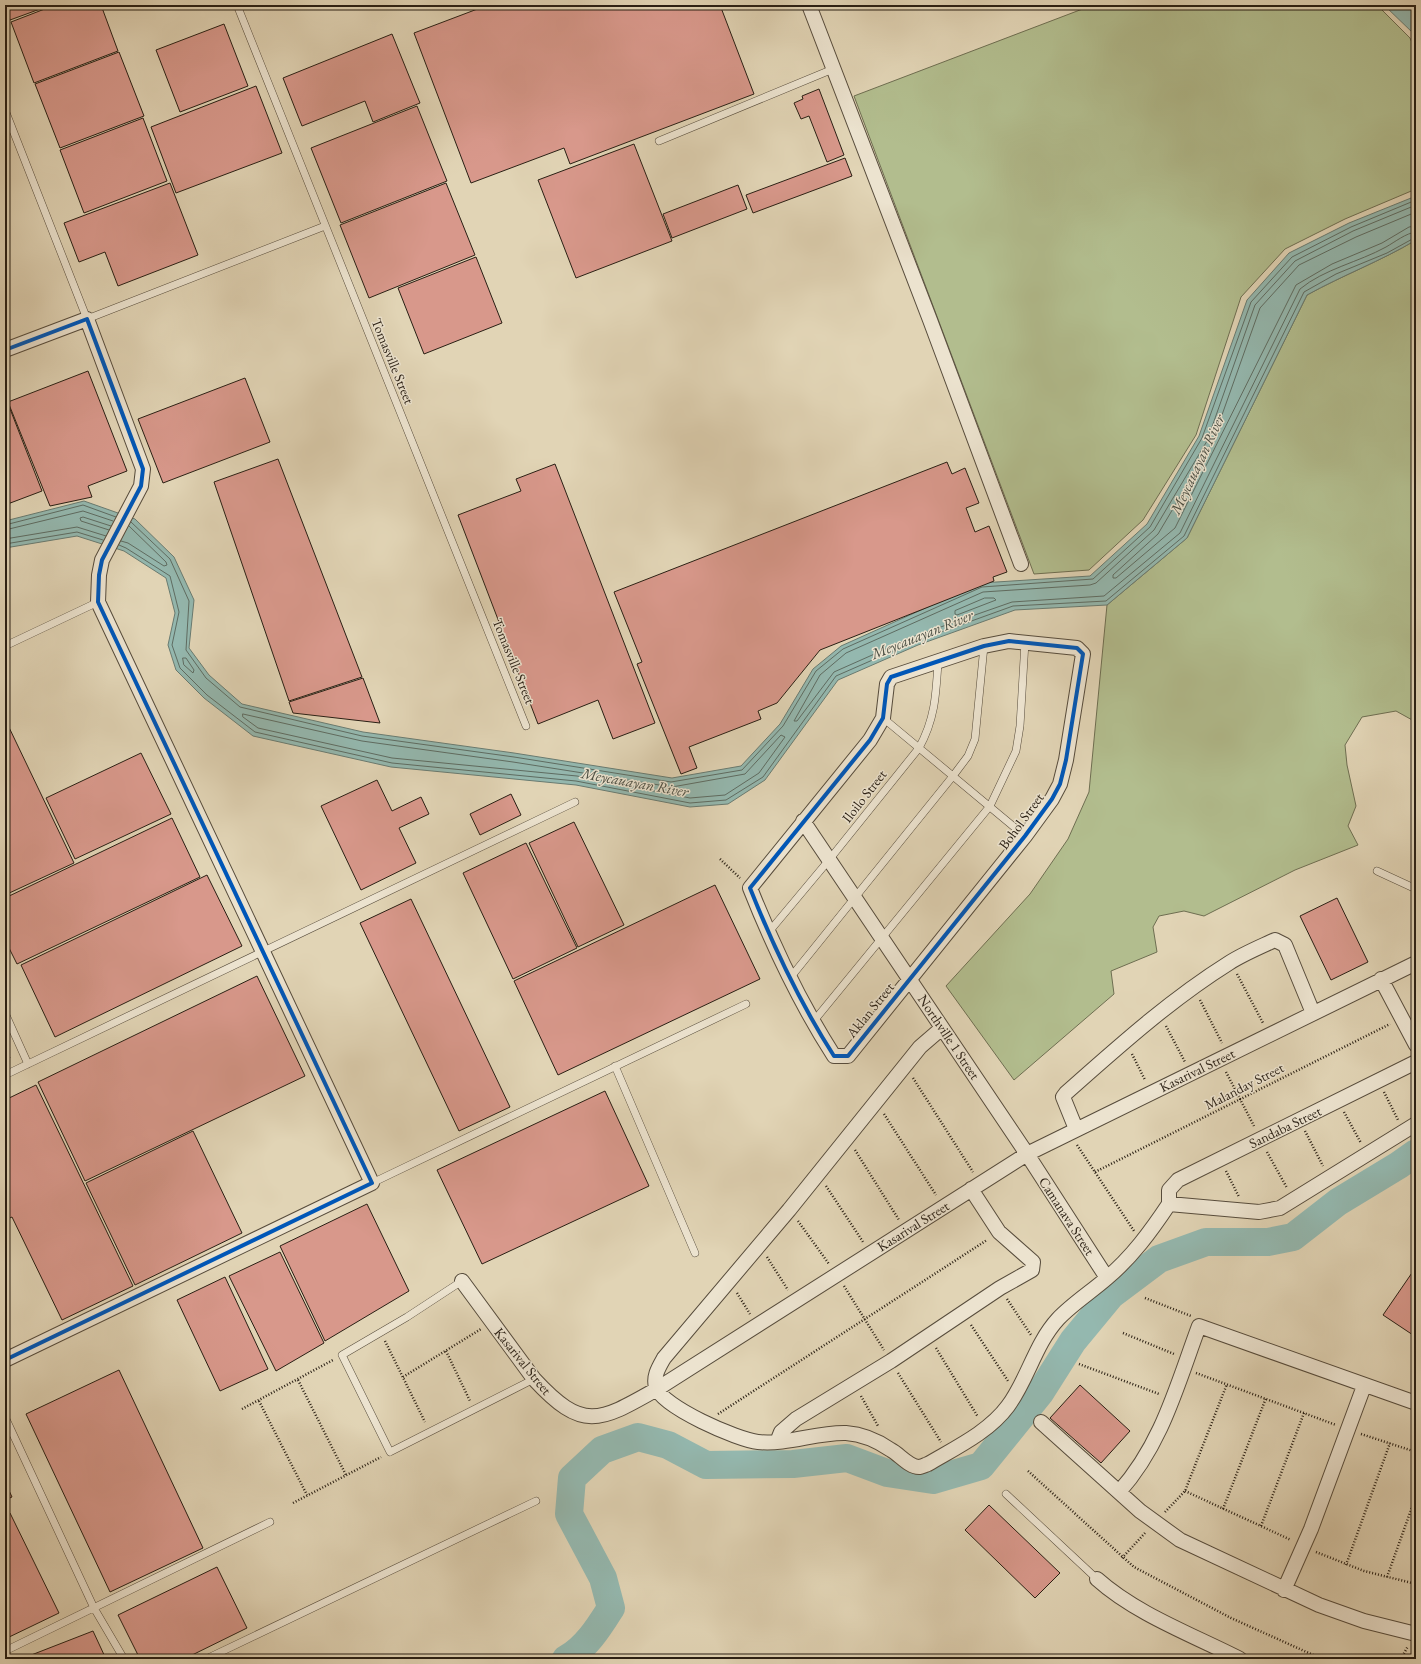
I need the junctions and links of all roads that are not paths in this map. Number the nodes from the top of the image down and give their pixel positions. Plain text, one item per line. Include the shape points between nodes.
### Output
1 (237, 5) edge
2 (809, 5) edge
3 (833, 69) junction
4 (5, 110) edge
5 (659, 140) dead end
6 (325, 226) junction
7 (87, 319) junction
8 (5, 350) edge
9 (1021, 564) dead end
10 (98, 602) junction
11 (1025, 642) junction
12 (5, 646) edge
13 (984, 646) junction
14 (938, 662) junction
15 (883, 718) junction
16 (526, 726) dead end
17 (919, 748) junction
18 (953, 776) junction
19 (575, 802) dead end
20 (990, 806) junction
21 (803, 821) junction
22 (1025, 836) junction
23 (829, 860) junction
24 (1377, 871) dead end
25 (1416, 889) edge
26 (854, 897) junction
27 (768, 933) junction
28 (882, 938) junction
29 (263, 952) junction
30 (1416, 963) edge
31 (790, 978) junction
32 (910, 979) junction
33 (1381, 980) junction
34 (746, 1004) dead end
35 (5, 1013) edge
36 (1314, 1013) junction
37 (812, 1022) junction
38 (942, 1028) junction
39 (1416, 1045) edge
40 (1416, 1062) edge
41 (28, 1064) junction
42 (615, 1066) junction
43 (5, 1075) edge
44 (1410, 1128) edge
45 (1073, 1130) junction
46 (1027, 1154) junction
47 (372, 1183) junction
48 (975, 1186) junction
49 (1169, 1204) junction
50 (695, 1253) dead end
51 (1107, 1278) junction
52 (462, 1281) joint
53 (5, 1360) edge
54 (534, 1379) junction
55 (1364, 1386) junction
56 (657, 1389) junction
57 (1416, 1403) edge
58 (5, 1417) edge
59 (1041, 1422) dead end
60 (776, 1442) junction
61 (1120, 1492) junction
62 (1006, 1494) dead end
63 (536, 1501) dead end
64 (270, 1522) dead end
65 (1097, 1579) joint
66 (1284, 1590) junction
67 (94, 1608) junction
68 (1416, 1634) edge
69 (5, 1651) edge
70 (124, 1659) edge
71 (206, 1659) edge
72 (1240, 1659) edge

1 - 6 lane, Tomasville Street
2 - 3 street
3 - 5 lane
3 - 9 street
4 - 7 lane
6 - 7 lane
6 - 16 lane, Tomasville Street
7 - 8 street
7 - 10 street via 143,468 141,486 102,560
10 - 12 lane
10 - 29 street
11 - 13 street via 1009,641
11 - 20 lane via 1016,751
11 - 22 street, Bohol Street via 1077,648 1083,654 1060,784
13 - 14 street
13 - 18 lane via 975,739 968,756
14 - 15 street via 891,677 887,684
14 - 17 lane, Iloilo Street via 933,717
15 - 17 lane
15 - 21 street via 870,740
17 - 18 lane
17 - 23 lane, Iloilo Street
18 - 20 lane
18 - 26 lane
19 - 29 lane
20 - 22 lane
20 - 28 lane
21 - 23 street, Northville 1 Street
21 - 27 street via 750,888
22 - 32 street, Bohol Street
23 - 26 street, Northville 1 Street
23 - 27 lane, Iloilo Street
24 - 25 lane
26 - 28 street, Northville 1 Street
26 - 31 lane
27 - 31 street
28 - 32 street, Northville 1 Street
28 - 37 lane
29 - 41 lane
29 - 47 street
30 - 33 street, Kasarival Street
31 - 37 street
32 - 37 street, Aklan Street via 848,1056 834,1056
32 - 38 street, Northville 1 Street
33 - 36 street, Kasarival Street
33 - 39 street
34 - 42 lane
35 - 41 lane
36 - 45 street, Kasarival Street
36 - 45 street via 1281,941 1276,940 1230,962 1159,1013 1066,1093 1063,1097
38 - 46 street, Northville 1 Street
38 - 56 street via 920,1047 789,1210 664,1358 655,1379
40 - 49 street, Sandaba Street via 1178,1180 1169,1190
41 - 43 lane
42 - 47 lane
42 - 50 lane
44 - 49 street via 1293,1201 1269,1211
45 - 46 street, Kasarival Street
46 - 48 street, Kasarival Street
46 - 51 street, Camanava Street
47 - 53 street
48 - 56 street, Kasarival Street
48 - 60 street via 999,1232 1033,1262 1032,1270 786,1426
49 - 51 street via 1142,1243
51 - 60 street via 1058,1319 1049,1330 1003,1414 948,1452 919,1467 911,1465 891,1450 862,1436 846,1433
52 - 54 street, Kasarival Street
52 - 54 lane via 342,1355 390,1452
54 - 56 street, Kasarival Street via 563,1407 576,1414 590,1417 611,1413
55 - 57 street
55 - 61 street via 1199,1326 1151,1449
55 - 66 street via 1304,1546
56 - 60 street via 676,1406 739,1438
58 - 67 lane
59 - 61 street
61 - 66 street via 1155,1523 1198,1550
62 - 65 lane
63 - 71 lane
64 - 67 lane
65 - 72 street via 1134,1607
66 - 68 street via 1341,1614
67 - 69 lane
67 - 70 lane

